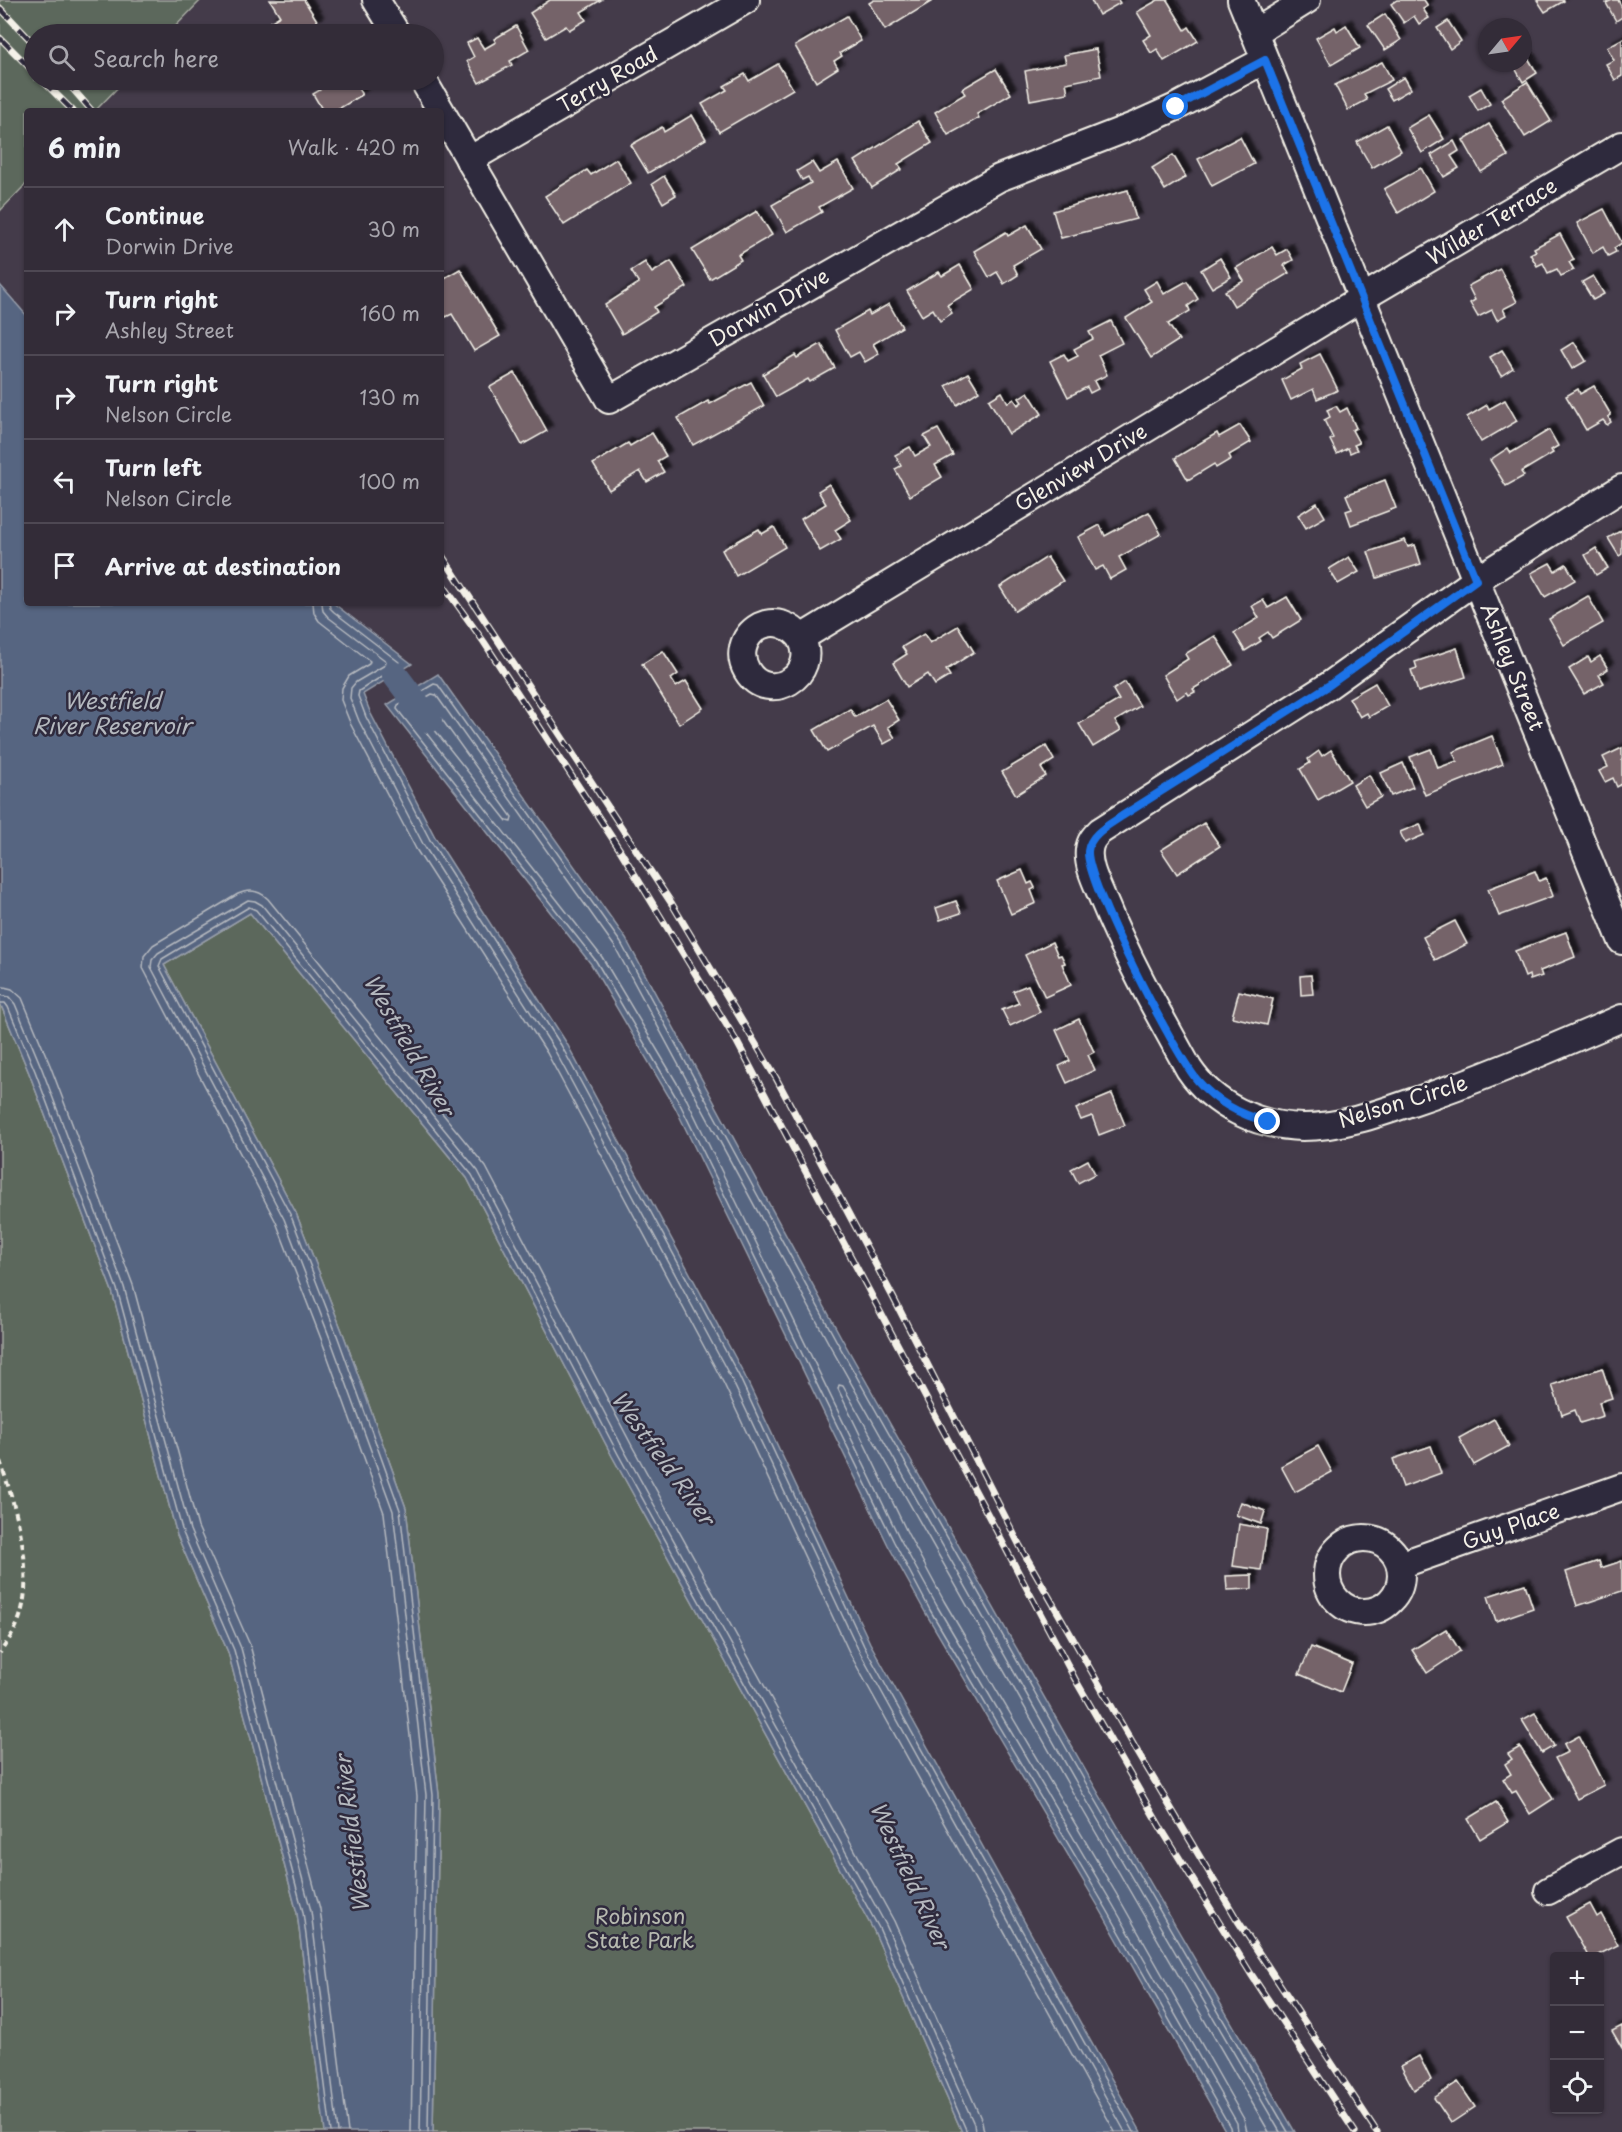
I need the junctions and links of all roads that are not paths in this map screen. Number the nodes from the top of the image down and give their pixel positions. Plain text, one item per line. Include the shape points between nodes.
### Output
1 (376, 0) edge
2 (746, 0) edge
3 (1241, 0) edge
4 (1307, 0) edge
5 (391, 24) edge
6 (1254, 33) junction
7 (1265, 60) junction
8 (429, 90) edge
9 (439, 108) edge
10 (444, 117) edge
11 (1622, 145) edge
12 (469, 160) junction
13 (1362, 298) junction
14 (1622, 488) edge
15 (1476, 580) junction
16 (801, 638) dead end
17 (1622, 941) edge
18 (1622, 1018) edge
19 (1622, 1487) edge
20 (1400, 1565) dead end
21 (1622, 1851) edge
22 (1548, 1891) dead end

1 - 5 street
2 - 12 street, Terry Road
3 - 6 street, Ashley Street
4 - 6 street
6 - 7 street, Ashley Street
7 - 12 street, Dorwin Drive via 1136,125 999,178 609,400
7 - 13 street, Ashley Street
8 - 9 street, Dorwin Drive
10 - 12 street, Dorwin Drive
11 - 13 street, Wilder Terrace
13 - 15 street, Ashley Street
13 - 16 street, Glenview Drive
14 - 15 street, Nelson Circle
15 - 17 street, Ashley Street
15 - 18 street, Nelson Circle via 1328,686 1100,831 1088,852 1091,868 1117,933 1196,1080 1226,1105 1251,1118 1302,1127 1376,1114 1452,1089
19 - 20 street, Guy Place
21 - 22 street

